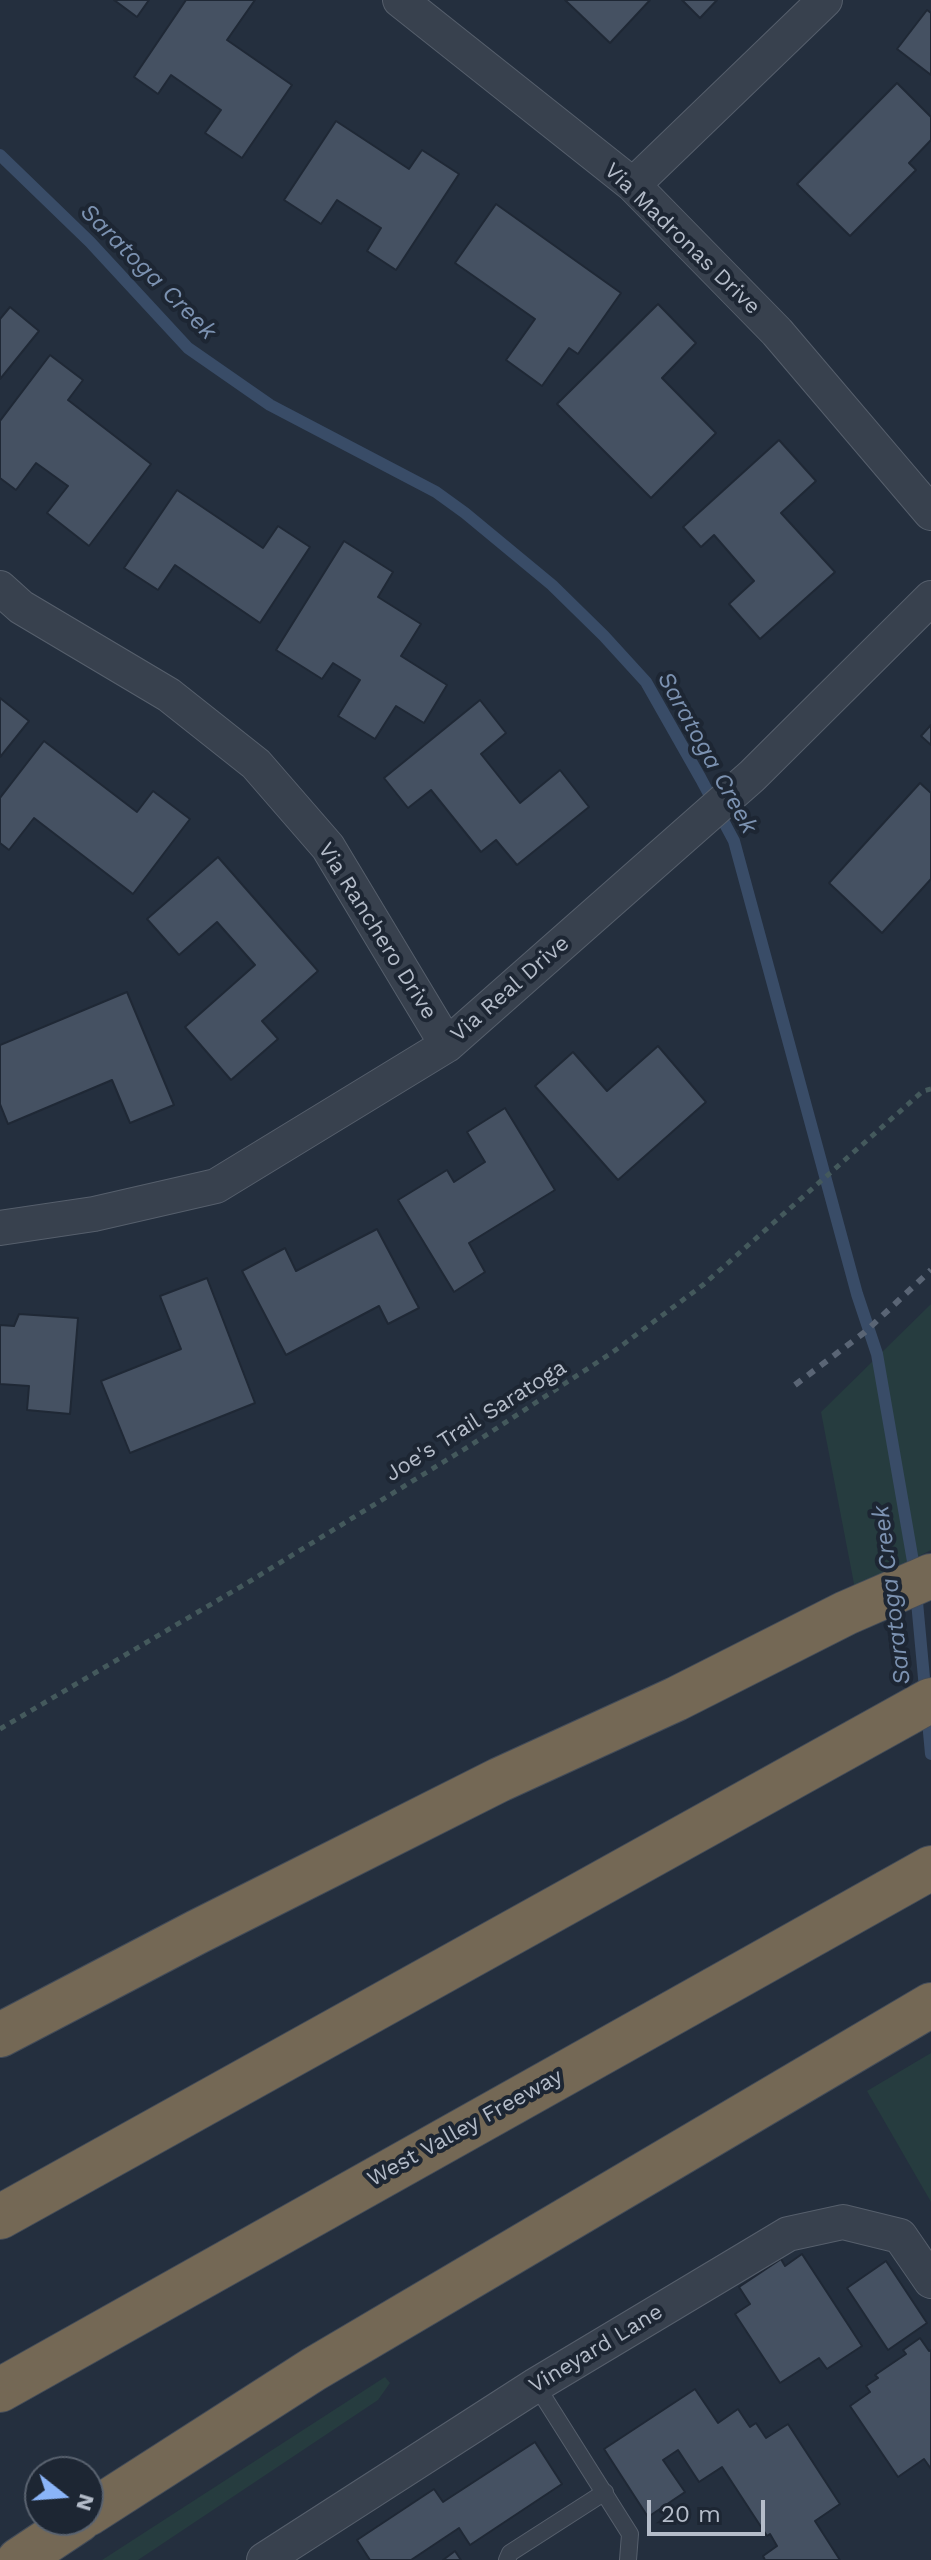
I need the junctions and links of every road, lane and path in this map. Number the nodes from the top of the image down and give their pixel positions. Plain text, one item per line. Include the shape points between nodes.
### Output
1 (400, 0) edge
2 (825, 0) edge
3 (633, 185) junction
4 (931, 513) edge
5 (0, 588) edge
6 (931, 598) edge
7 (447, 1045) junction
8 (931, 1089) edge
9 (0, 1228) edge
10 (931, 1576) edge
11 (931, 1700) edge
12 (0, 1729) edge
13 (931, 1868) edge
14 (931, 2005) edge
15 (0, 2035) edge
16 (0, 2217) edge
17 (931, 2281) edge
18 (536, 2385) junction
19 (0, 2390) edge
20 (605, 2492) junction
21 (104, 2504) edge
22 (55, 2536) edge
23 (19, 2560) edge
24 (264, 2560) edge
25 (507, 2560) edge
26 (628, 2560) edge

1 - 3 street, Via Madronas Drive
2 - 3 street
3 - 4 street, Via Madronas Drive via 777,332
5 - 7 street, Via Ranchero Drive via 21,607 169,695 256,764 328,847
6 - 7 street, Via Real Drive via 752,776
7 - 9 street, Via Real Drive via 216,1186 94,1214
8 - 12 path, Joe's Trail Saratoga via 703,1285 613,1352 247,1583
10 - 15 highway via 485,1787
11 - 16 highway
13 - 19 highway, West Valley Freeway
14 - 21 highway via 314,2369
17 - 18 street, Vineyard Lane via 900,2236 843,2222 788,2234
18 - 20 lane
18 - 24 street, Vineyard Lane
20 - 25 lane via 510,2553
20 - 26 lane via 630,2534
22 - 23 highway

